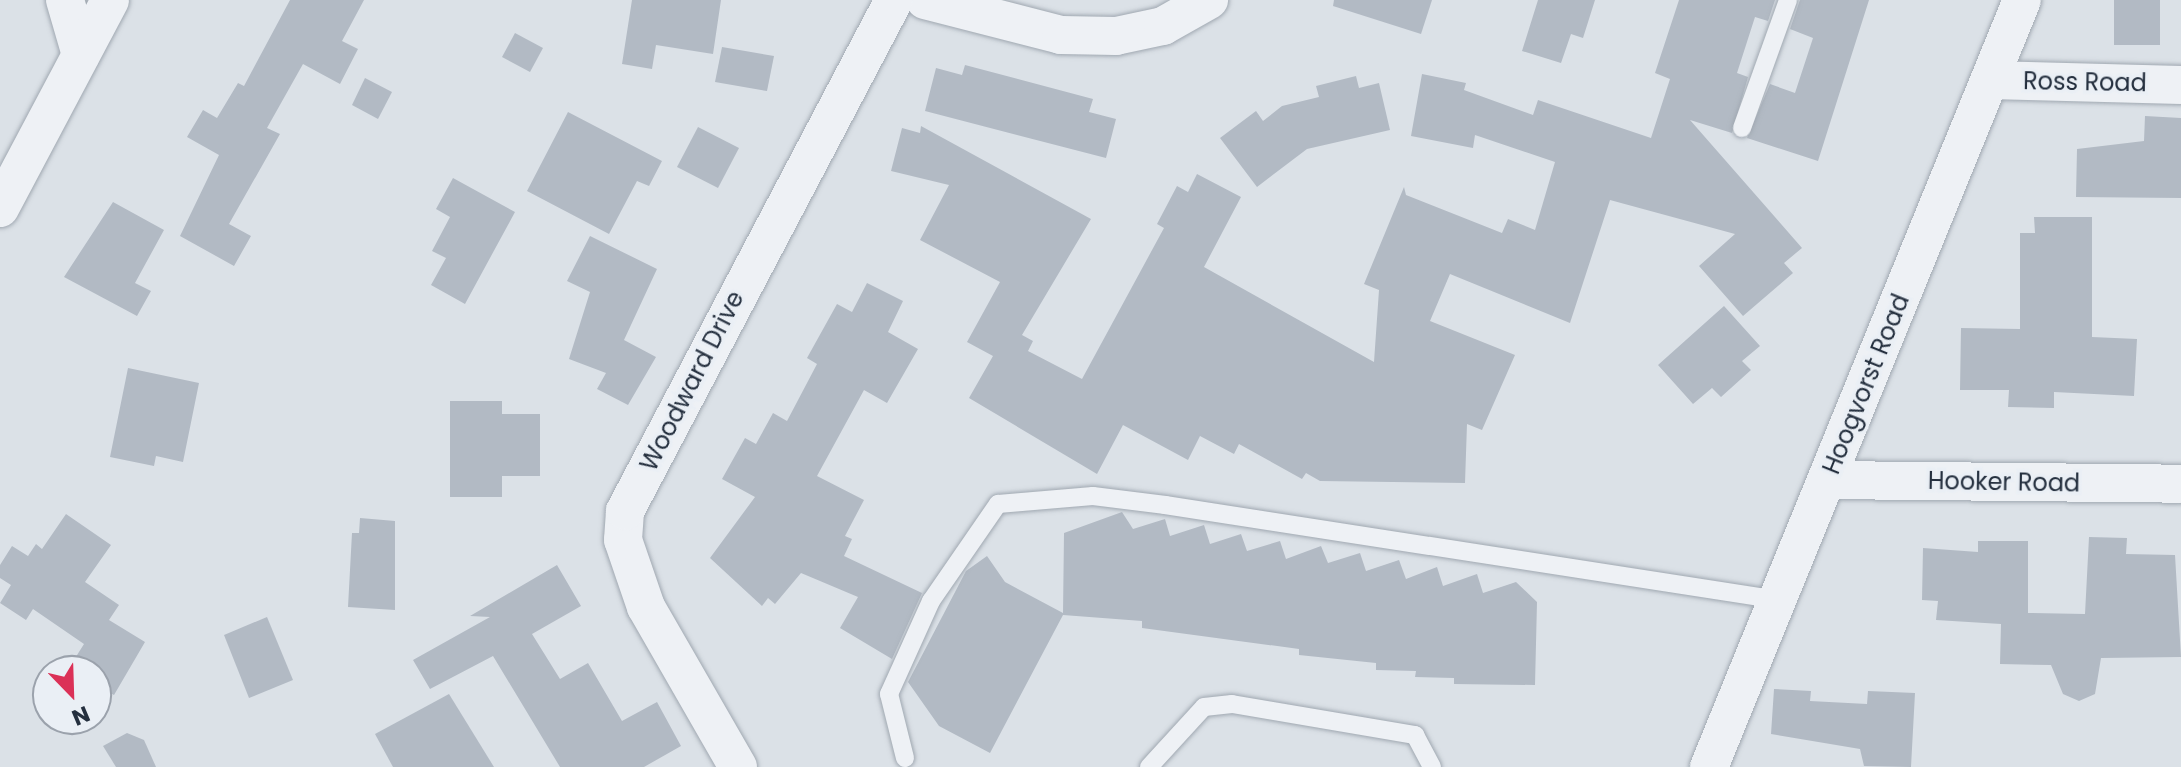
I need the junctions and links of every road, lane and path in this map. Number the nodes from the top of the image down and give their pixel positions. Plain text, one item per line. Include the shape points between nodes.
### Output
1 (65, 0) edge
2 (110, 0) edge
3 (894, 0) edge
4 (925, 0) edge
5 (1209, 0) edge
6 (1788, 0) edge
7 (2022, 0) edge
8 (81, 55) junction
9 (1990, 80) junction
10 (2181, 85) edge
11 (1742, 128) dead end
12 (0, 208) edge
13 (1827, 480) junction
14 (2181, 484) edge
15 (1772, 599) junction
16 (905, 758) dead end
17 (738, 767) edge
18 (1149, 767) edge
19 (1432, 767) edge
20 (1709, 767) edge

1 - 8 street
2 - 8 street
3 - 17 street, Woodward Drive via 625,511 623,540 646,607
4 - 5 street via 1047,33 1116,36 1163,26
6 - 11 lane
7 - 9 street, Hoogvorst Road
8 - 12 street
9 - 10 street, Ross Road
9 - 13 street, Hoogvorst Road
13 - 14 street, Hooker Road
13 - 15 street, Hoogvorst Road
15 - 16 lane via 1136,501 1057,496 998,504 931,601 889,694
15 - 20 street, Hoogvorst Road
18 - 19 lane via 1204,707 1232,704 1415,735 1429,749

